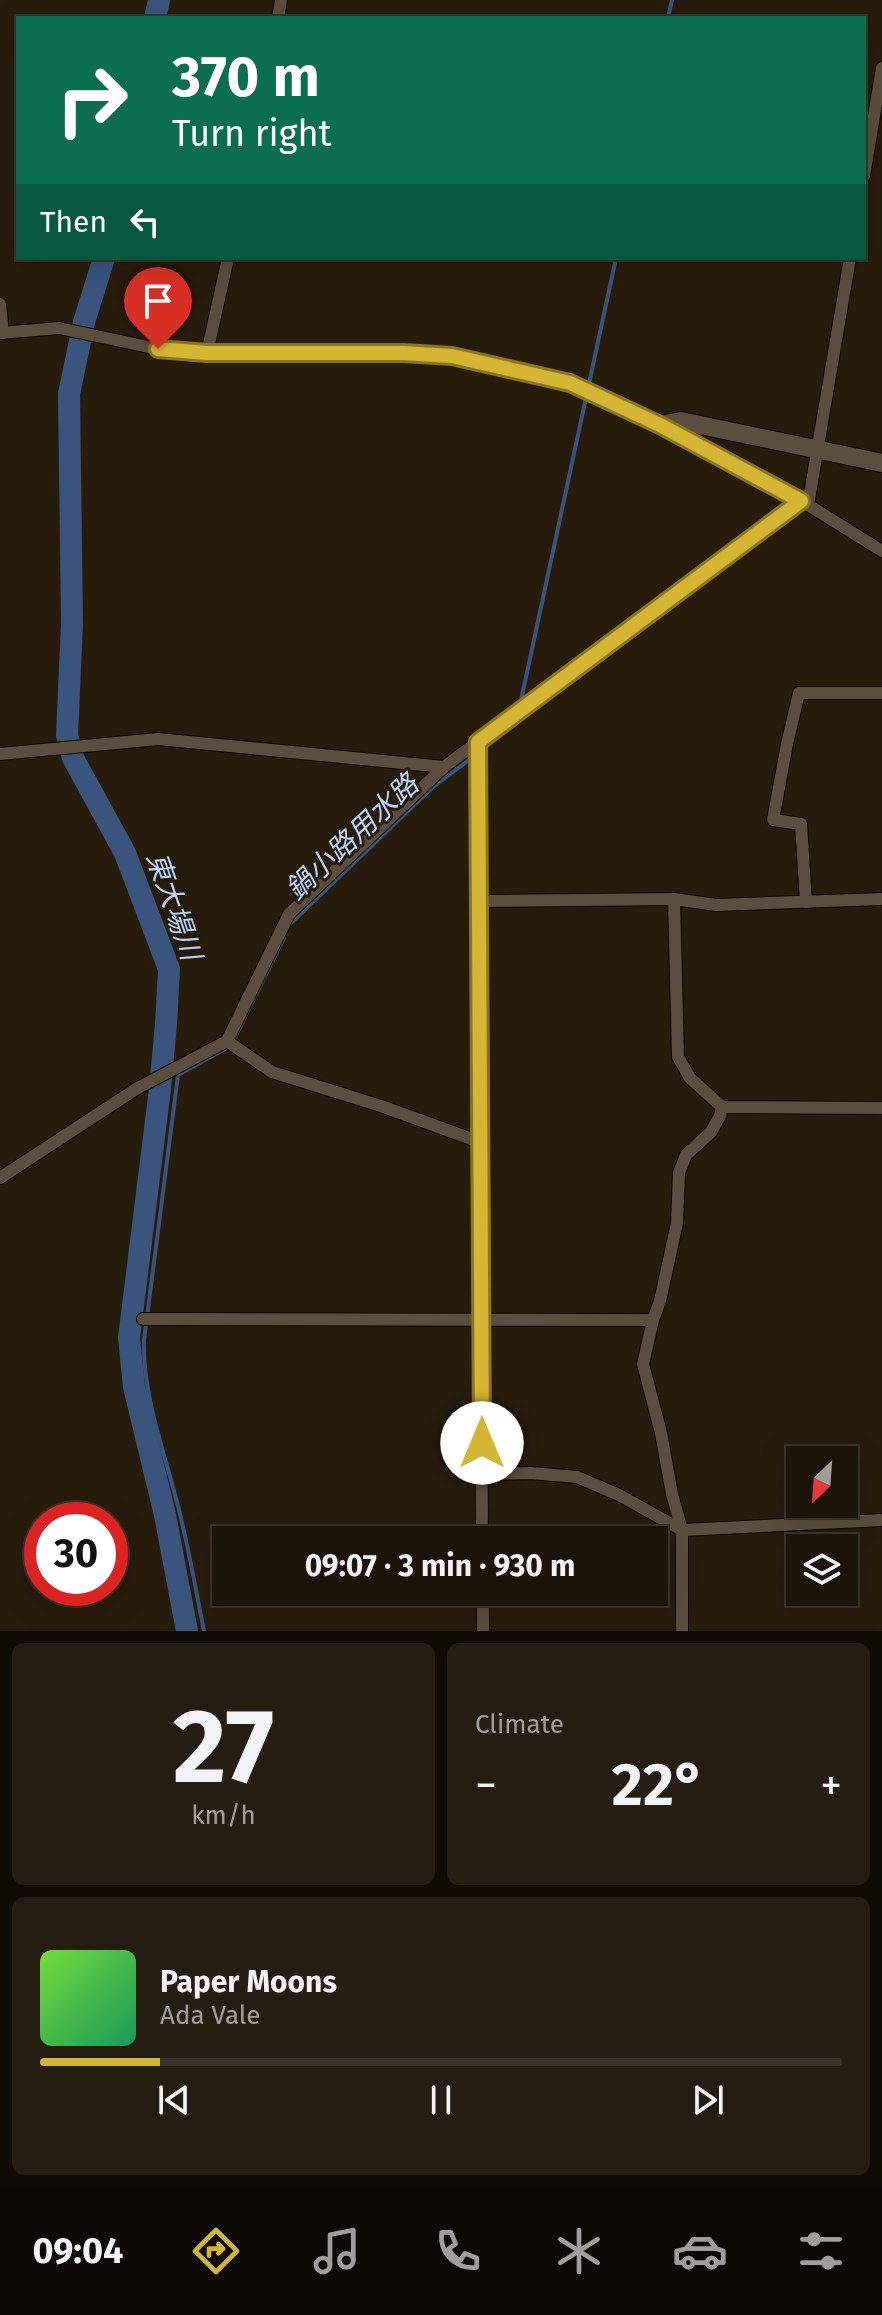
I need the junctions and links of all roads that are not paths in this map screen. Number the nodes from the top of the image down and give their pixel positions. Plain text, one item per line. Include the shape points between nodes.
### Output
1 (882, 68) edge
2 (866, 164) edge
3 (228, 260) edge
4 (850, 260) edge
5 (0, 304) edge
6 (1, 333) edge
7 (207, 353) junction
8 (660, 425) junction
9 (818, 450) junction
10 (882, 463) edge
11 (804, 503) junction
12 (882, 551) edge
13 (882, 693) edge
14 (478, 742) junction
15 (0, 754) edge
16 (444, 767) junction
17 (674, 899) junction
18 (882, 899) edge
19 (479, 901) junction
20 (806, 902) junction
21 (227, 1041) junction
22 (722, 1107) junction
23 (882, 1108) edge
24 (480, 1142) junction
25 (0, 1178) edge
26 (143, 1319) dead end
27 (481, 1319) junction
28 (653, 1320) junction
29 (482, 1474) junction
30 (882, 1520) edge
31 (482, 1526) edge
32 (682, 1530) junction
33 (483, 1606) edge
34 (483, 1631) edge
35 (682, 1631) edge

1 - 2 street
3 - 7 street
4 - 9 street
5 - 6 street
6 - 7 street via 59,328 158,349
7 - 8 street via 452,356 570,383
8 - 9 street via 681,421
8 - 11 street
9 - 10 street
9 - 11 street
11 - 12 street
11 - 14 street
13 - 20 street via 799,693 773,820 801,824
14 - 16 street
14 - 19 street
15 - 16 street via 158,739
16 - 21 street via 289,914
17 - 19 street
17 - 20 street via 716,905
17 - 22 street via 678,1057 690,1078
18 - 20 street
19 - 24 street
21 - 24 street via 272,1072
21 - 25 street via 153,1080
22 - 23 street
22 - 28 street via 711,1132 686,1155 679,1173 677,1223
24 - 27 street
26 - 27 street
27 - 28 street
27 - 29 street
28 - 32 street via 643,1364
29 - 31 street
29 - 32 street via 577,1477
30 - 32 street
32 - 35 street
33 - 34 street

